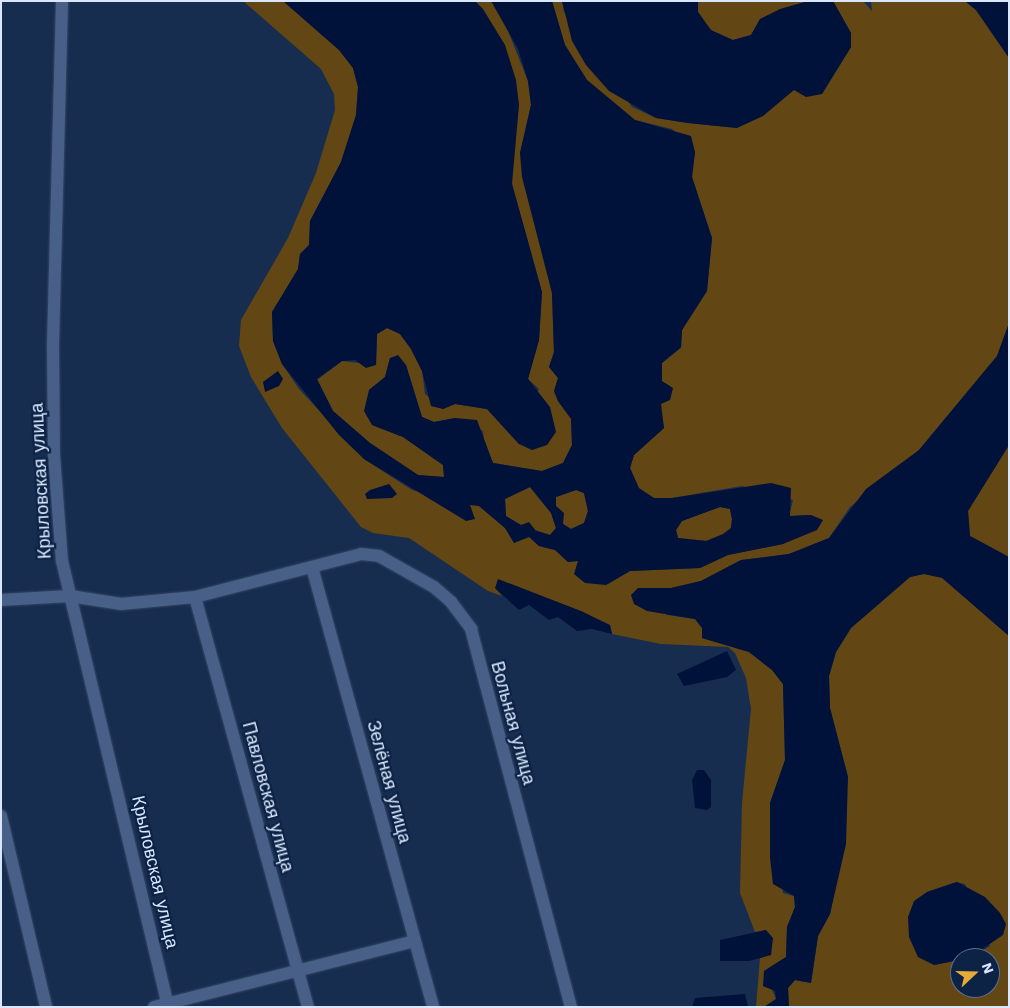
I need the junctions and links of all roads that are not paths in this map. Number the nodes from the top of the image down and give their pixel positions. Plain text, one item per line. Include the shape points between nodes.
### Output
1 (62, 1) edge
2 (312, 566) junction
3 (70, 596) junction
4 (195, 597) junction
5 (1, 600) edge
6 (1, 816) edge
7 (415, 941) junction
8 (298, 971) junction
9 (167, 1005) edge
10 (46, 1007) edge
11 (154, 1007) edge
12 (308, 1007) edge
13 (433, 1007) edge
14 (571, 1007) edge

1 - 3 street, Крыловская улица via 54,455 62,561
2 - 4 street, Вольная улица
2 - 7 street, Зелёная улица
2 - 14 street, Вольная улица via 361,554 380,556 434,587 466,621
3 - 4 street, Вольная улица via 121,604
3 - 5 street, Вольная улица
3 - 9 street, Крыловская улица
4 - 8 street, Павловская улица
6 - 10 street
7 - 8 street
7 - 13 street, Зелёная улица
8 - 9 street
8 - 12 street, Павловская улица
9 - 11 street

